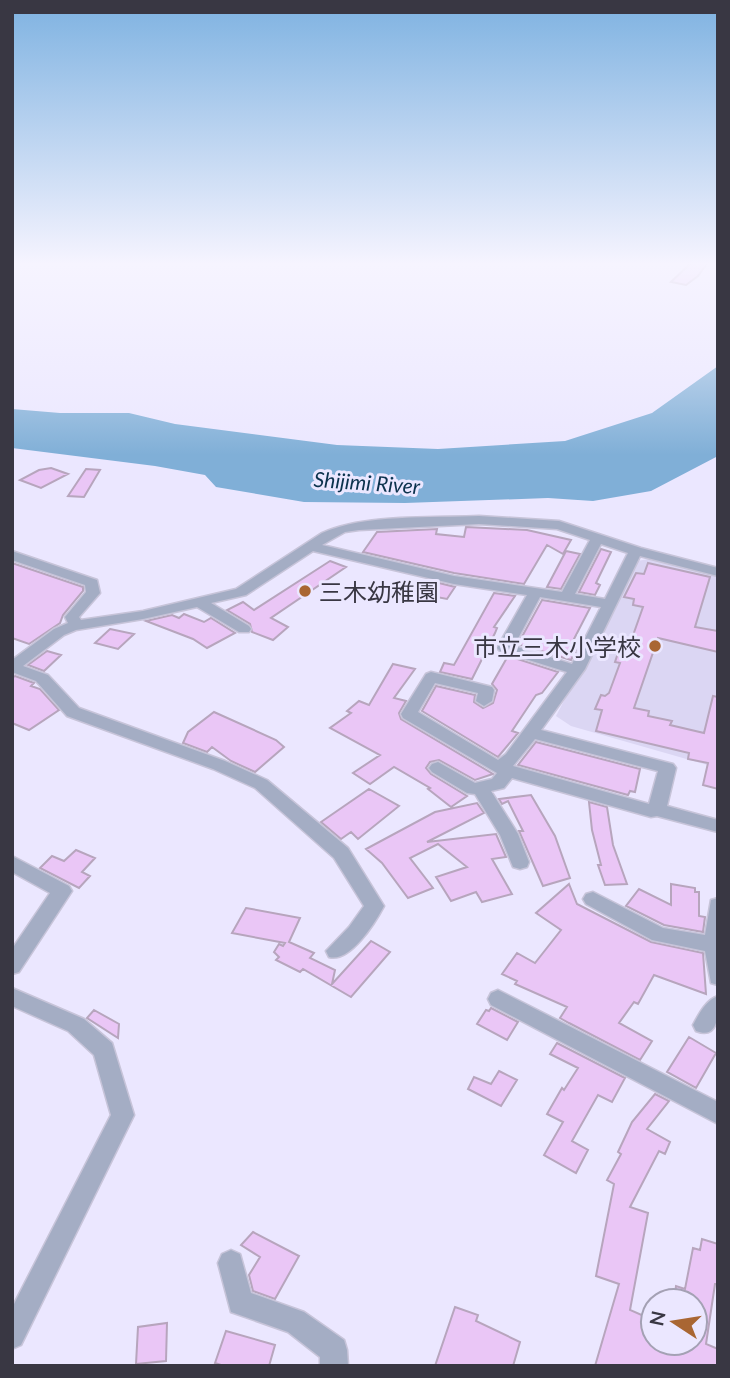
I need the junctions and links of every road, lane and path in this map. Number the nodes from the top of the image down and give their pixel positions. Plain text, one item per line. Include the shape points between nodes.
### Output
1 (597, 538) junction
2 (312, 547) junction
3 (635, 551) junction
4 (12, 555) edge
5 (718, 572) edge
6 (535, 593) junction
7 (566, 597) junction
8 (201, 603) junction
9 (610, 604) junction
10 (76, 625) junction
11 (244, 629) dead end
12 (12, 667) edge
13 (576, 670) junction
14 (484, 701) dead end
15 (530, 732) junction
16 (438, 768) dead end
17 (503, 770) junction
18 (480, 788) junction
19 (657, 810) junction
20 (718, 826) edge
21 (520, 862) dead end
22 (12, 863) edge
23 (593, 899) dead end
24 (718, 905) edge
25 (716, 944) edge
26 (336, 951) dead end
27 (12, 966) edge
28 (718, 977) edge
29 (12, 996) edge
30 (498, 999) dead end
31 (718, 1006) edge
32 (704, 1025) dead end
33 (718, 1114) edge
34 (231, 1263) dead end
35 (12, 1336) edge
36 (334, 1366) edge

1 - 2 street via 559,525 479,520 359,526 342,529
1 - 3 street
1 - 7 street
2 - 6 street via 454,580
2 - 8 street via 241,592
3 - 5 street
3 - 9 street
4 - 10 street via 92,583 93,593 72,617
6 - 7 street
6 - 13 street via 505,648
7 - 9 street
8 - 10 street
8 - 11 street
9 - 13 street
10 - 12 street
12 - 26 street via 42,678 73,712 261,784 296,813 341,853 374,906
13 - 15 street
14 - 17 street via 486,690 431,677 409,714
15 - 17 street
15 - 19 street via 667,768
16 - 18 street via 472,789
17 - 18 street via 498,784
17 - 19 street
18 - 21 street via 509,834
19 - 20 street
22 - 27 street via 62,891
23 - 25 street via 659,935
24 - 25 street
25 - 28 street
29 - 35 street via 76,1026 104,1050 123,1115
30 - 33 street
31 - 32 street
34 - 36 street via 240,1303 295,1321 334,1350

